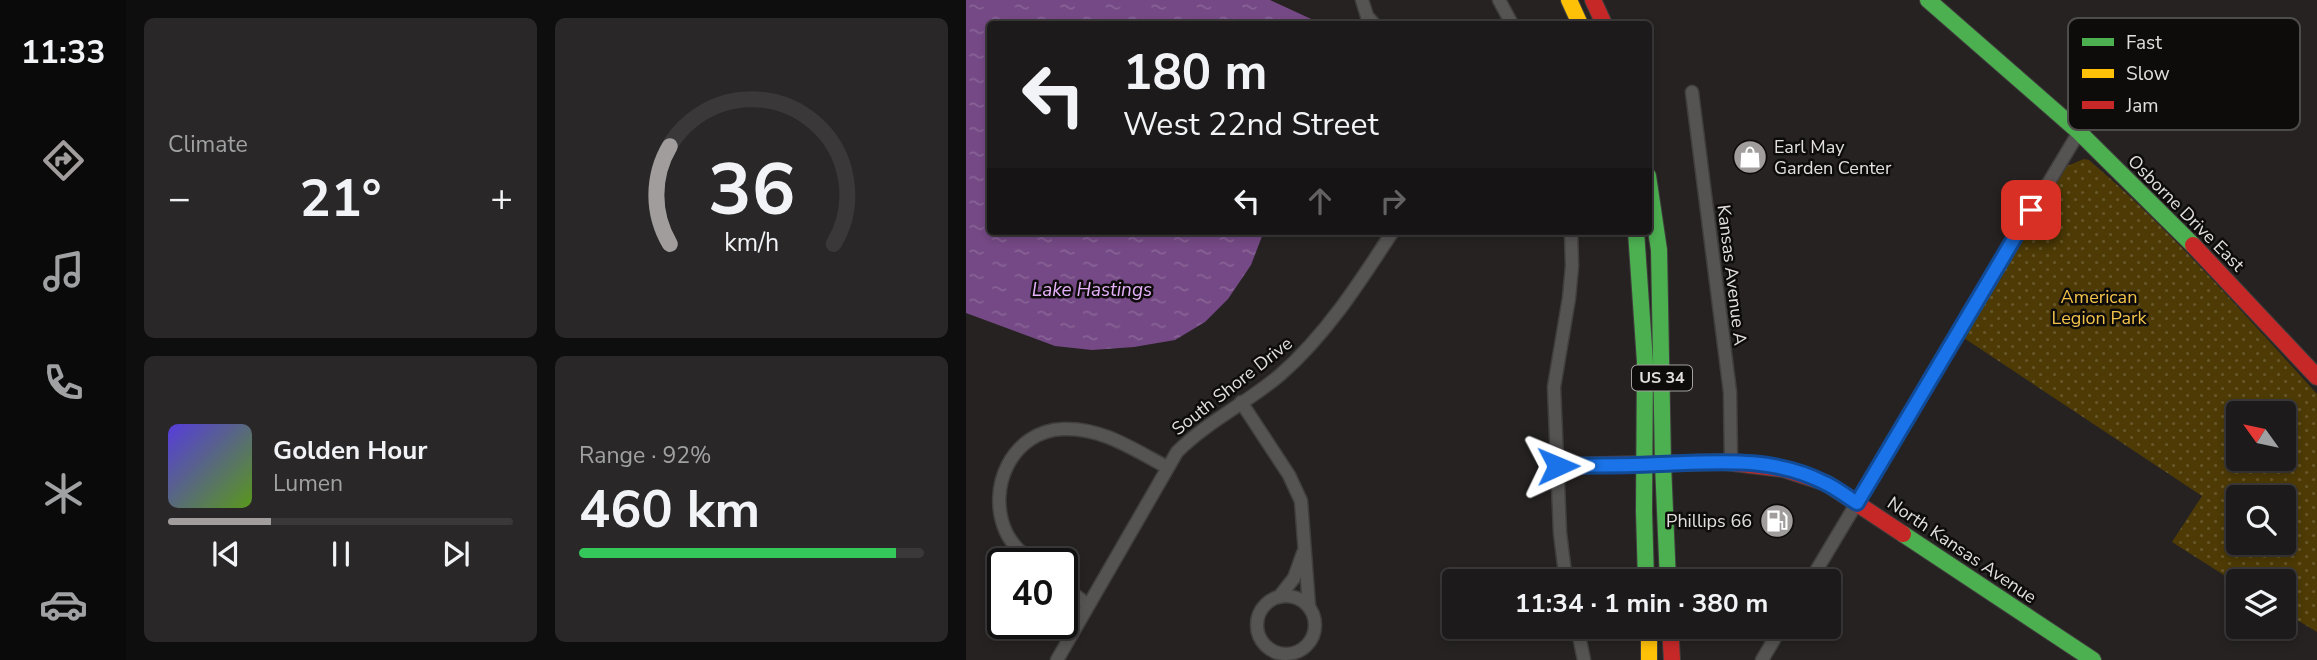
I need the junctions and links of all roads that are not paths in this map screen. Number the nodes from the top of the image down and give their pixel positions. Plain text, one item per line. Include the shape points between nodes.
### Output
1 (1362, 0) edge
2 (1499, 0) edge
3 (1569, 0) edge
4 (1593, 0) edge
5 (1928, 0) edge
6 (1371, 21) edge
7 (1510, 21) edge
8 (1579, 21) edge
9 (1603, 21) edge
10 (1692, 92) dead end
11 (2068, 122) edge
12 (2077, 130) edge
13 (2079, 132) junction
14 (1652, 201) edge
15 (1390, 235) edge
16 (1571, 235) edge
17 (1636, 235) edge
18 (2317, 377) edge
19 (1241, 402) junction
20 (1731, 462) junction
21 (1663, 464) junction
22 (1644, 465) junction
23 (1558, 466) junction
24 (1167, 467) junction
25 (1857, 503) junction
26 (1017, 548) edge
27 (1303, 553) junction
28 (1564, 569) edge
29 (1646, 569) edge
30 (1667, 569) edge
31 (1817, 569) edge
32 (1078, 597) edge
33 (1279, 597) junction
34 (1088, 605) junction
35 (1309, 606) junction
36 (1580, 639) edge
37 (1648, 639) edge
38 (1671, 639) edge
39 (1774, 639) edge
40 (1309, 643) junction
41 (1283, 656) edge
42 (1058, 660) edge
43 (1310, 660) edge
44 (1584, 660) edge
45 (1649, 660) edge
46 (1672, 660) edge
47 (1762, 660) edge
48 (2093, 660) edge

1 - 6 street
2 - 7 street
3 - 8 main road
4 - 9 main road
5 - 11 main road, Osborne Drive East
10 - 20 street, Kansas Avenue A via 1730,392
12 - 13 main road, Osborne Drive East
13 - 18 main road, Osborne Drive East
13 - 25 street
14 - 21 main road, US 34 via 1660,250
15 - 19 street, South Shore Drive via 1311,346 1261,391
16 - 23 street via 1569,298 1554,387
17 - 22 main road, US 34 via 1644,352
19 - 24 street, South Shore Drive via 1191,437
19 - 27 street via 1296,486
20 - 21 main road, North Kansas Avenue
20 - 25 main road, North Kansas Avenue via 1763,463 1808,475
21 - 22 main road, North Kansas Avenue
21 - 30 main road, US 34
22 - 23 main road, North Kansas Avenue
22 - 29 main road, US 34
23 - 28 street
24 - 26 street via 1086,430 1048,430 1031,437 1008,464 1001,495 1005,530
24 - 34 street, South Shore Drive
25 - 31 street
25 - 48 main road, North Kansas Avenue
27 - 33 street via 1294,579
27 - 35 street
32 - 34 street
33 - 35 street via 1297,598
33 - 41 street via 1264,607 1258,627 1264,643
34 - 42 street, South Shore Drive
35 - 40 street via 1315,627
36 - 44 street
37 - 45 main road
38 - 46 main road
39 - 47 street
40 - 41 street
40 - 43 street

